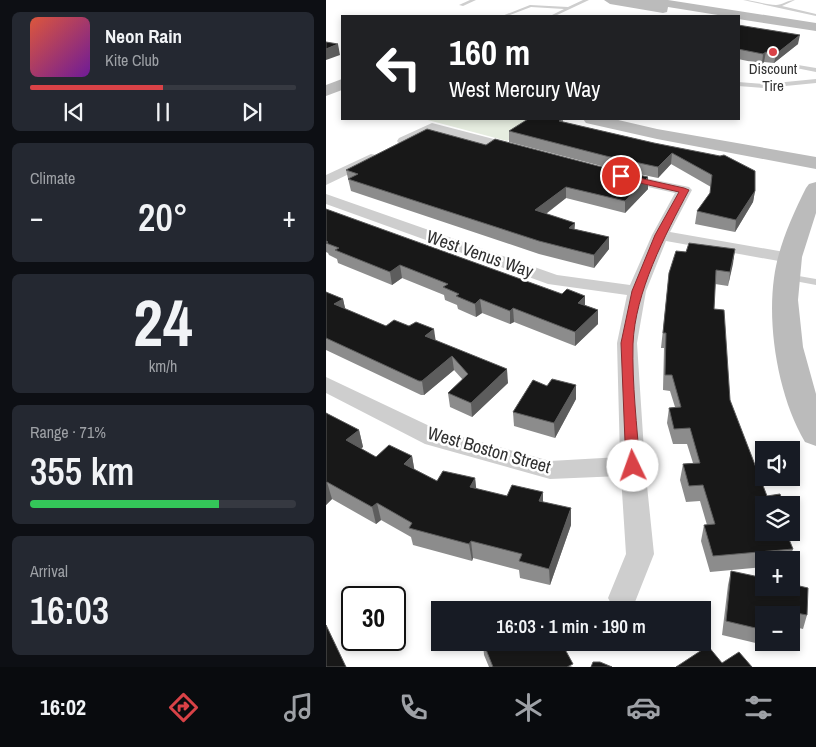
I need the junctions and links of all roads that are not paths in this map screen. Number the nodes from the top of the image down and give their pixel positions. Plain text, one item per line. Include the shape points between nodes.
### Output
1 (474, 0) edge
2 (587, 0) edge
3 (610, 0) edge
4 (745, 0) edge
5 (793, 0) edge
6 (652, 2) edge
7 (461, 5) dead end
8 (777, 7) junction
9 (568, 8) junction
10 (507, 15) edge
11 (554, 15) edge
12 (631, 15) edge
13 (707, 15) edge
14 (737, 15) edge
15 (740, 15) edge
16 (816, 15) edge
17 (740, 21) edge
18 (816, 27) edge
19 (816, 33) edge
20 (798, 67) dead end
21 (816, 70) edge
22 (816, 81) edge
23 (341, 84) edge
24 (740, 84) edge
25 (326, 91) edge
26 (596, 120) edge
27 (527, 152) edge
28 (816, 163) edge
29 (603, 173) edge
30 (326, 181) edge
31 (816, 188) edge
32 (326, 200) edge
33 (660, 235) junction
34 (788, 268) junction
35 (816, 282) edge
36 (637, 291) junction
37 (326, 384) edge
38 (816, 434) edge
39 (633, 466) junction
40 (623, 598) dead end

1 - 7 lane
2 - 9 lane
3 - 6 street
4 - 8 lane
5 - 8 lane
6 - 12 street
6 - 13 street
6 - 14 street
8 - 16 lane
9 - 10 lane via 530,6
9 - 11 lane
15 - 18 street
17 - 19 street
20 - 21 lane
22 - 24 lane via 765,86
23 - 25 street
26 - 28 street
27 - 30 street via 432,127
29 - 33 street via 684,190
31 - 34 street
32 - 36 street, West Venus Way via 554,280
33 - 34 street
33 - 36 street
34 - 35 lane
34 - 38 street via 786,312 789,347
36 - 39 street via 627,343
37 - 39 street, West Boston Street via 433,438 550,470
39 - 40 street via 640,554

